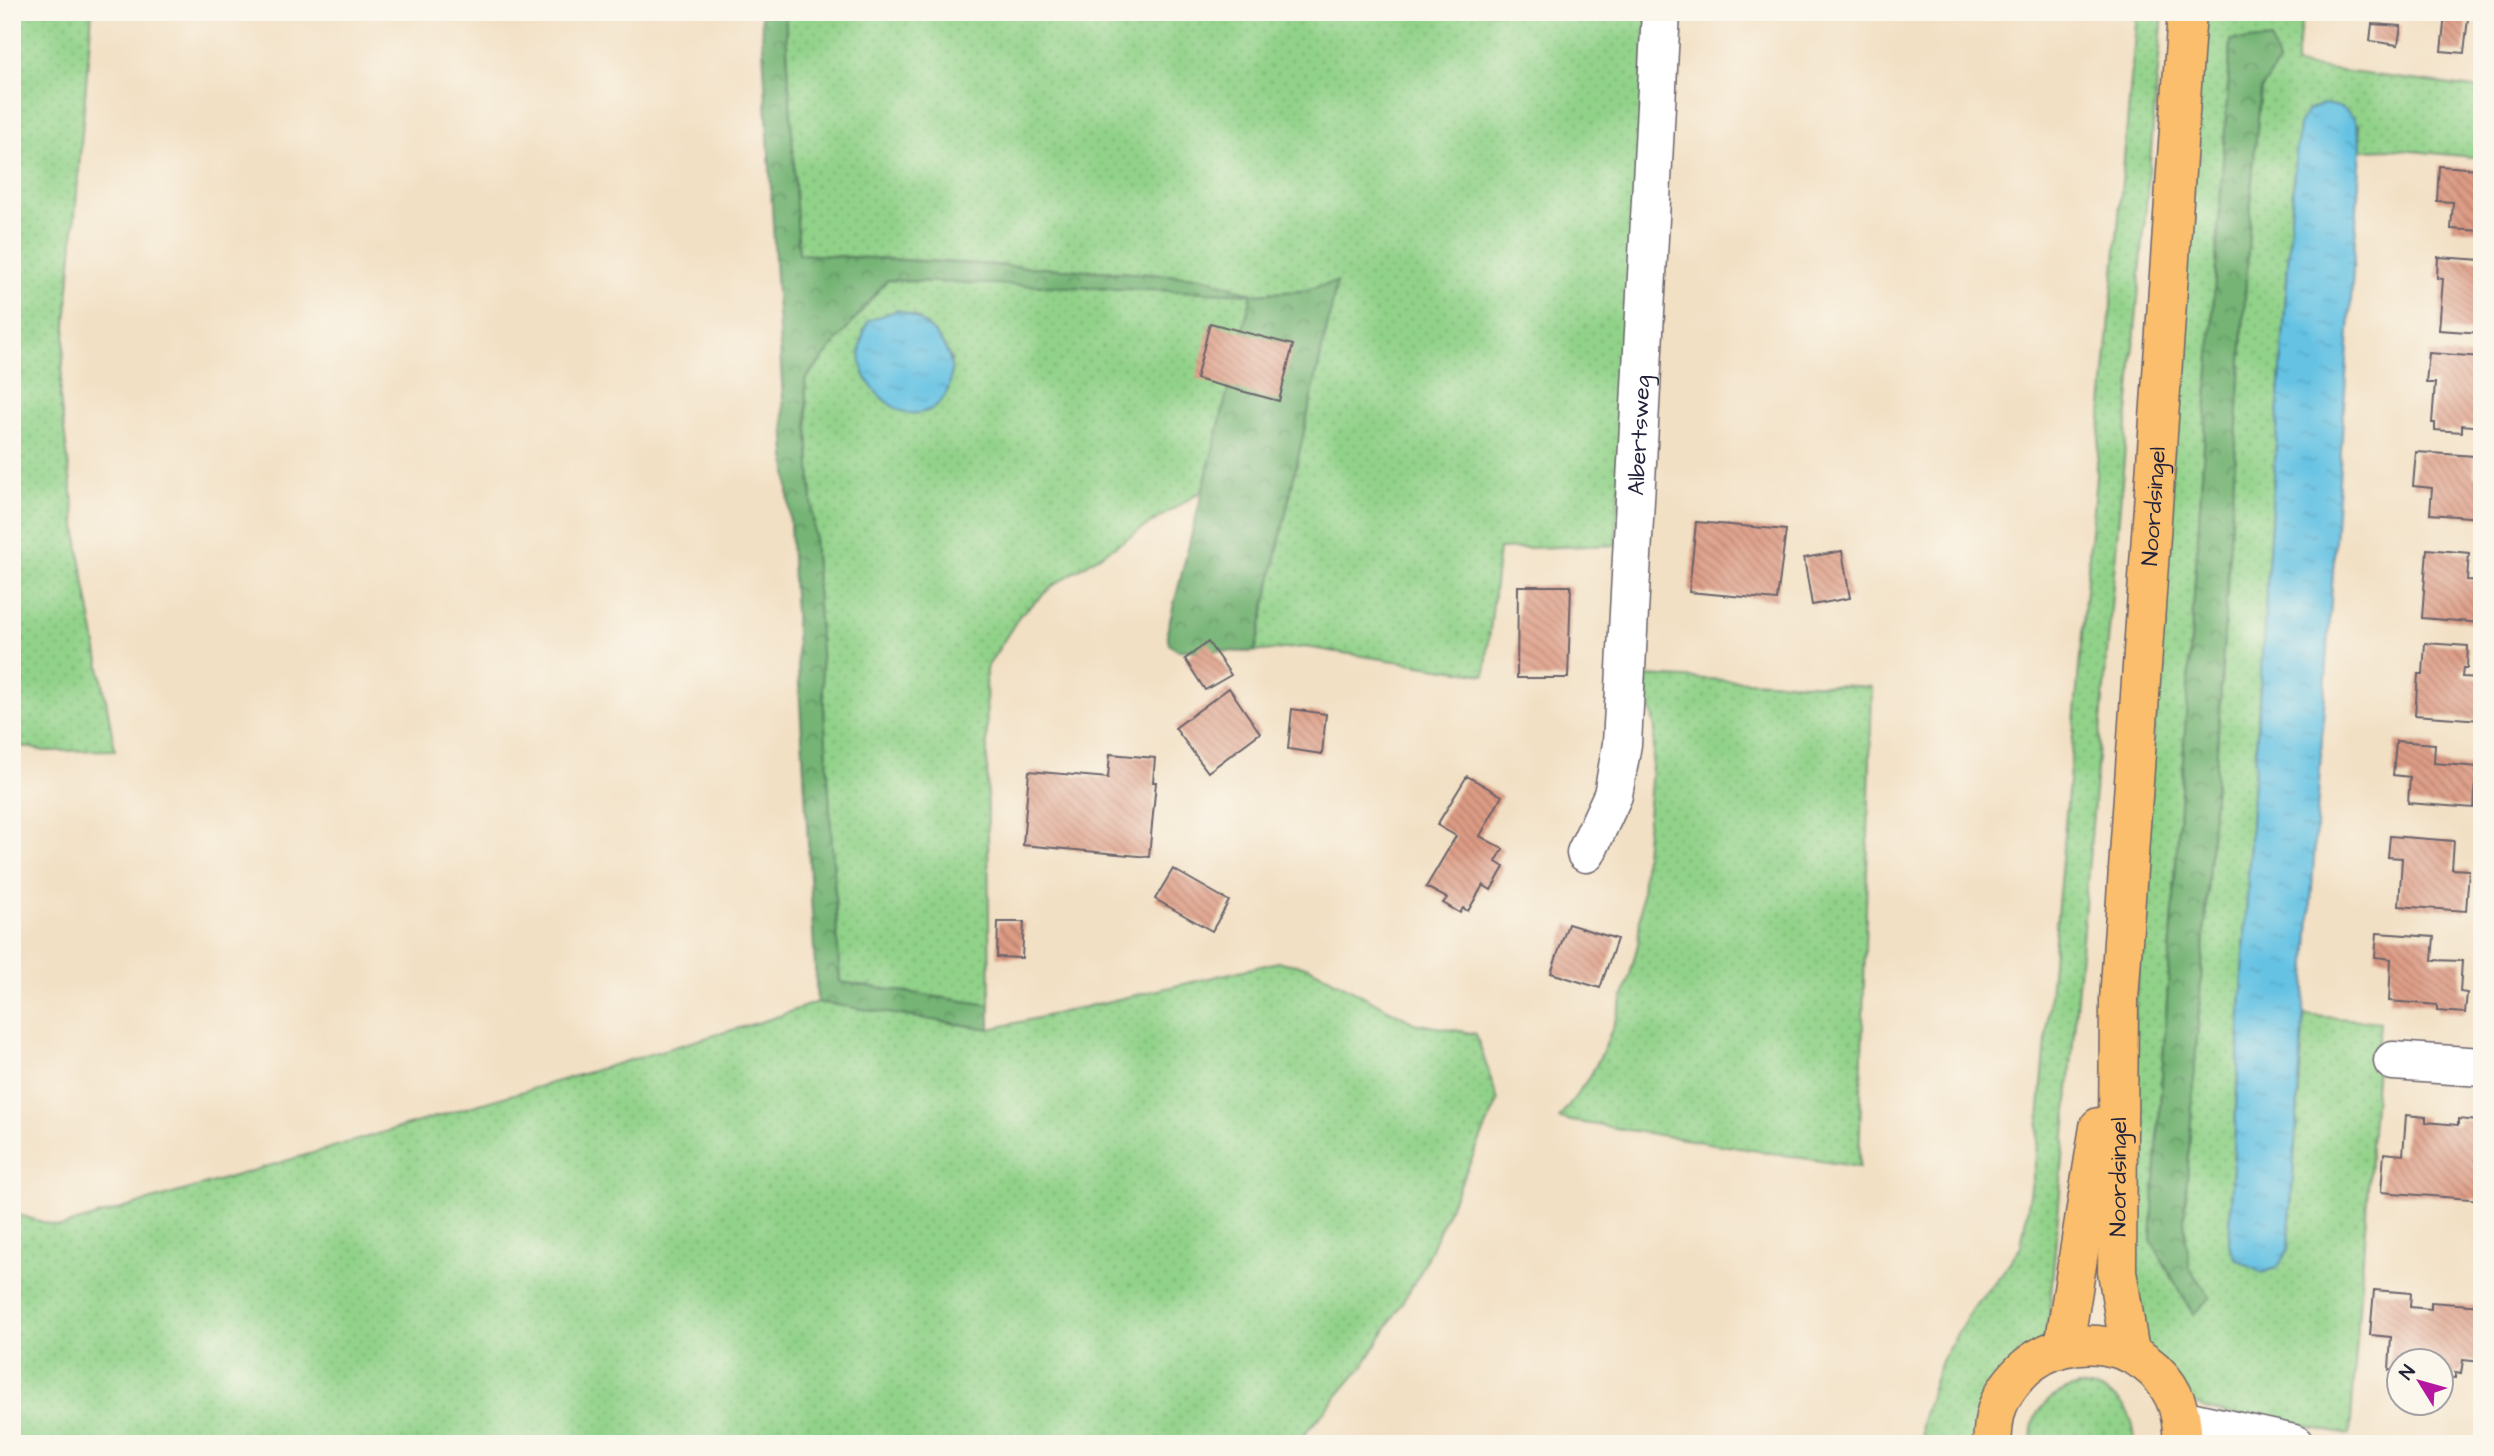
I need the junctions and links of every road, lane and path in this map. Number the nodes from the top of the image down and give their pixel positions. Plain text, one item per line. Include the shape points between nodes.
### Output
1 (1661, 12) edge
2 (2187, 12) edge
3 (1586, 852) dead end
4 (2119, 1000) junction
5 (2393, 1061) dead end
6 (2482, 1067) edge
7 (2064, 1346) junction
8 (2130, 1353) junction
9 (2182, 1432) edge
10 (1992, 1444) edge
11 (2294, 1444) edge

1 - 3 street, Albertsweg via 1622,744 1612,795
2 - 4 main road, Noordsingel
4 - 7 main road, Noordsingel
4 - 8 main road, Noordsingel via 2117,1271
5 - 6 street
7 - 8 main road via 2095,1343
7 - 10 main road via 2038,1356 2014,1378 1996,1411
8 - 9 main road via 2155,1371 2173,1395
9 - 11 street

